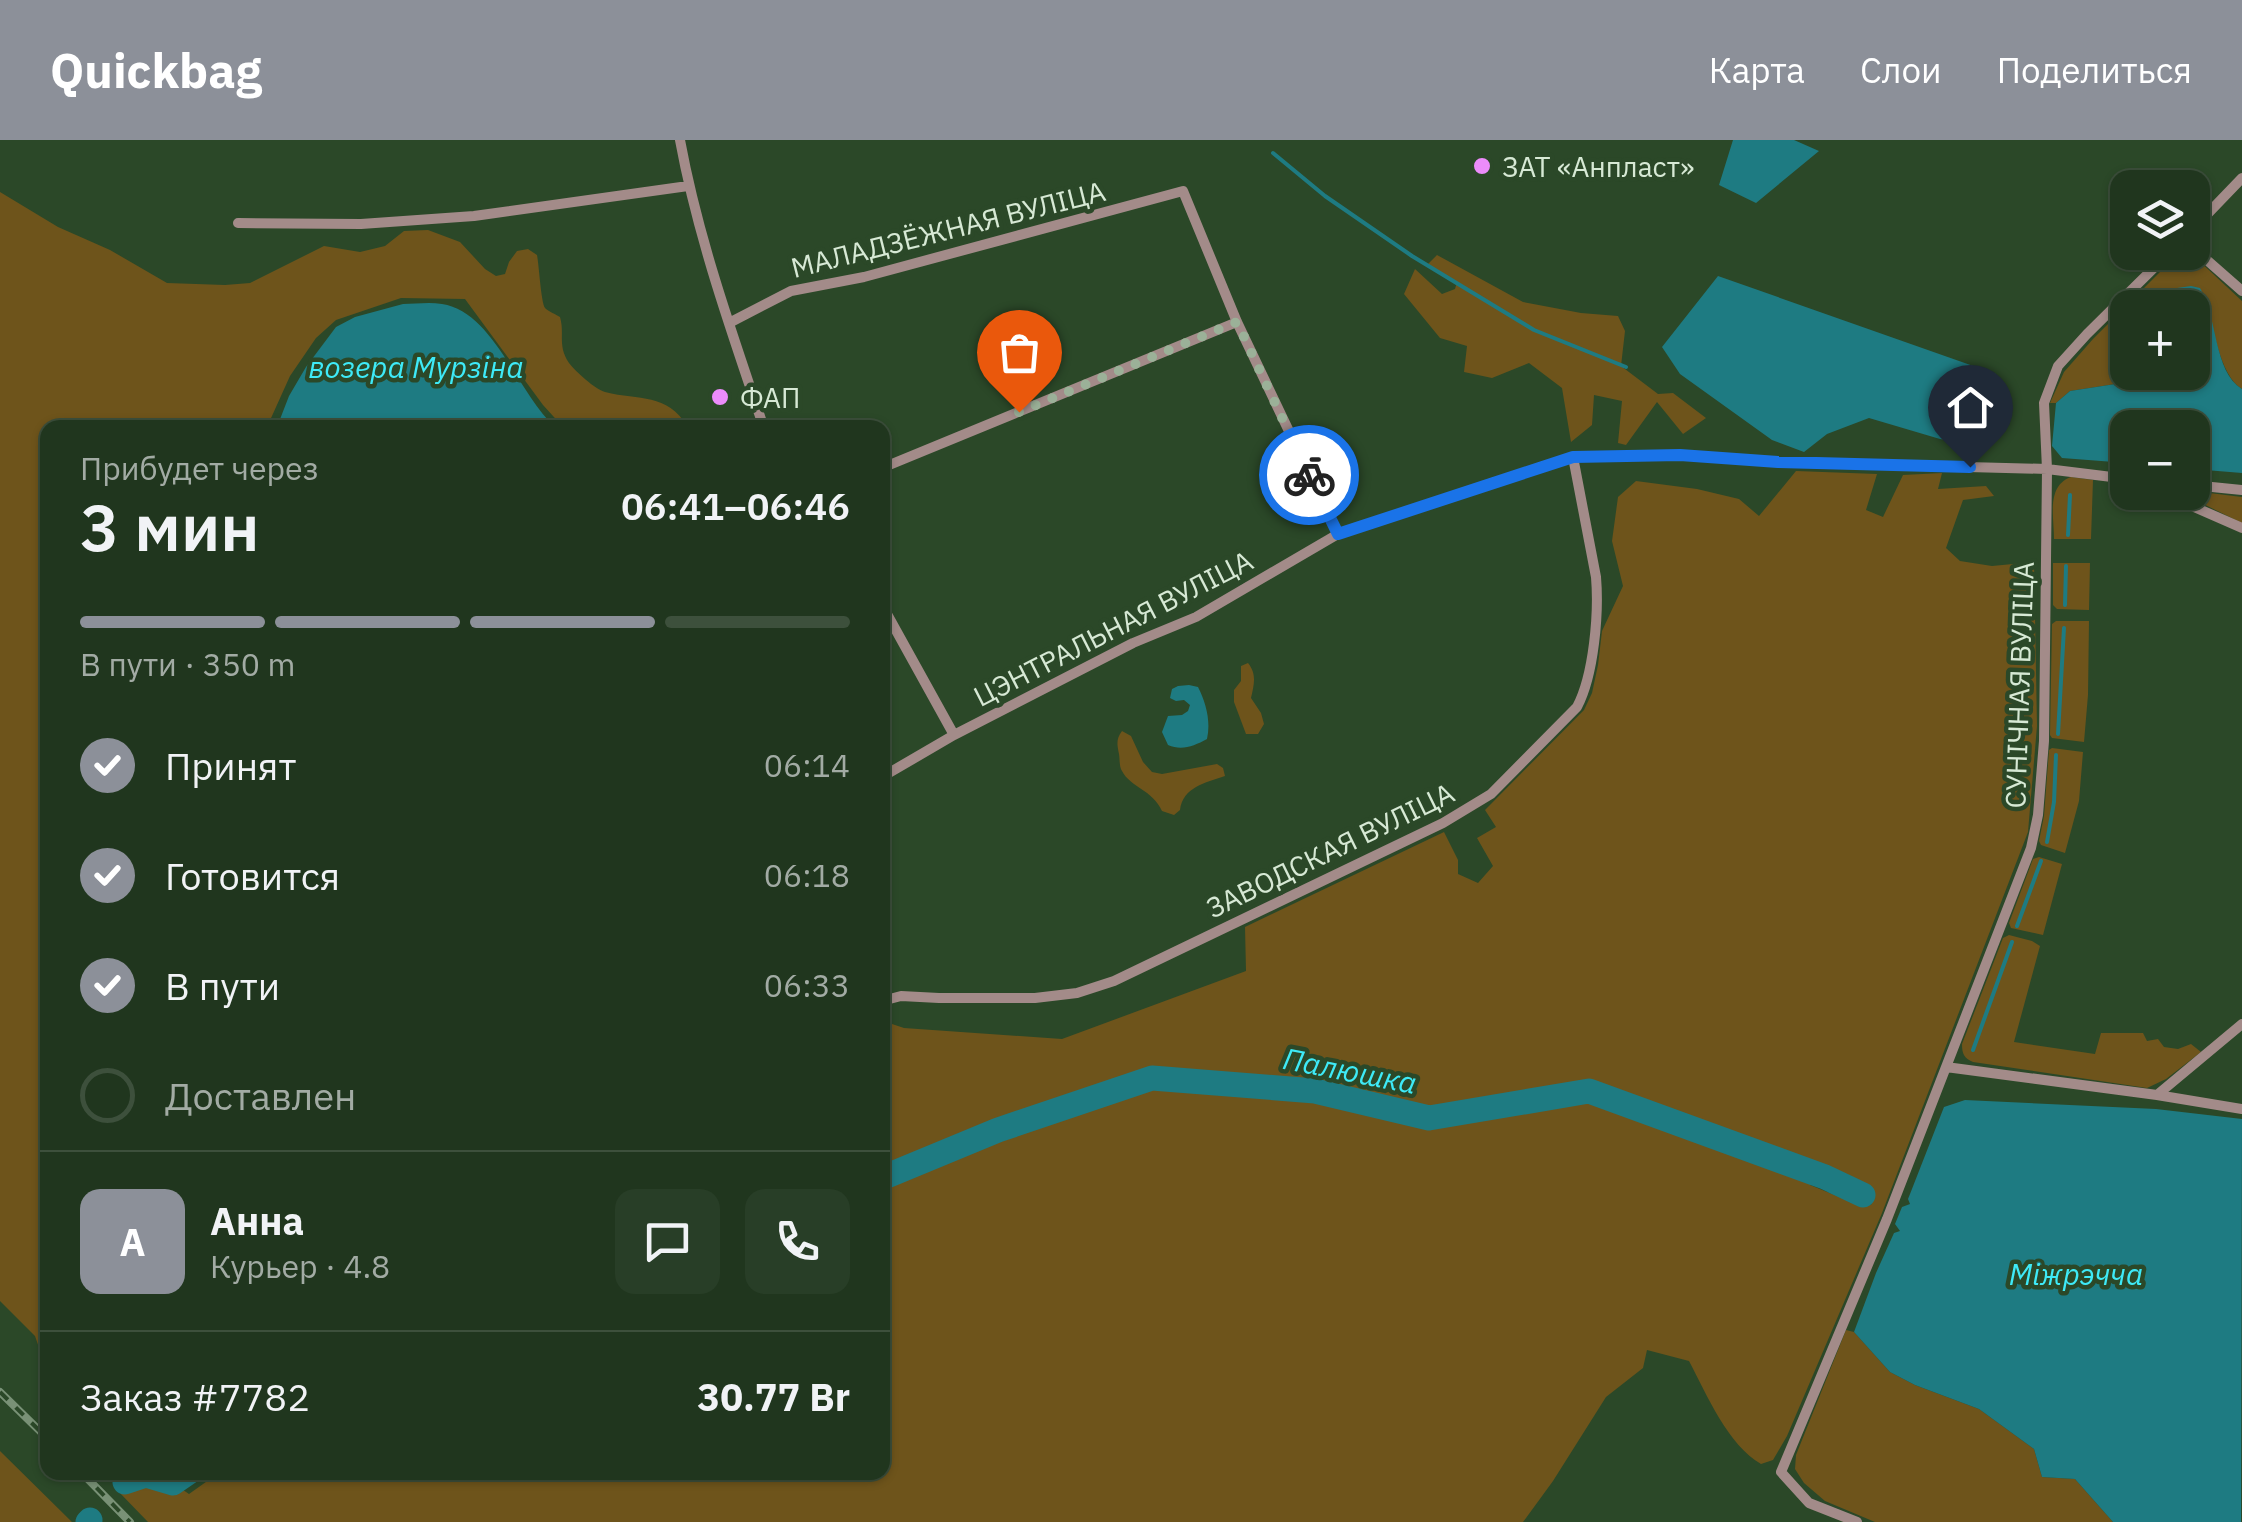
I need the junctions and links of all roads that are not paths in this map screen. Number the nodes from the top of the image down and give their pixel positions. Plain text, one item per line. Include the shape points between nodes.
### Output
1 (680, 140) edge
2 (2242, 178) edge
3 (688, 186) junction
4 (2210, 211) edge
5 (238, 223) dead end
6 (2210, 263) edge
7 (2152, 270) edge
8 (2242, 291) edge
9 (1237, 322) junction
10 (729, 323) junction
11 (761, 420) edge
12 (1573, 457) junction
13 (890, 465) edge
14 (2047, 469) junction
15 (2110, 477) edge
16 (2210, 487) edge
17 (2242, 490) edge
18 (2201, 510) edge
19 (2242, 528) edge
20 (1338, 534) junction
21 (890, 619) edge
22 (954, 735) junction
23 (890, 772) edge
24 (890, 999) edge
25 (2242, 1024) edge
26 (1946, 1066) junction
27 (2157, 1095) junction
28 (2242, 1109) edge
29 (1857, 1522) edge

1 - 3 street
2 - 4 street
3 - 5 street via 474,216
3 - 10 street
6 - 8 street
7 - 14 street, СУНІЧНАЯ ВУЛІЦА via 2058,366 2044,403
9 - 10 street, МАЛАДЗЁЖНАЯ ВУЛІЦА via 1183,191 790,291
9 - 13 street
9 - 20 street
10 - 11 street
12 - 14 street, ЦЭНТРАЛЬНАЯ ВУЛІЦА
12 - 20 street, ЦЭНТРАЛЬНАЯ ВУЛІЦА
12 - 24 street, ЗАВОДСКАЯ ВУЛІЦА via 1598,598 1586,691 1490,794 1443,823 1114,981 1034,998
14 - 15 street, ЦЭНТРАЛЬНАЯ ВУЛІЦА
14 - 26 street, СУНІЧНАЯ ВУЛІЦА via 2038,815
16 - 17 street
18 - 19 street
20 - 22 street, ЦЭНТРАЛЬНАЯ ВУЛІЦА via 1196,617
21 - 22 street, ЦЭНТРАЛЬНАЯ ВУЛІЦА
22 - 23 street, ЦЭНТРАЛЬНАЯ ВУЛІЦА
25 - 27 street
26 - 27 street
26 - 29 street, СУНІЧНАЯ ВУЛІЦА via 1780,1472 1809,1503
27 - 28 street

